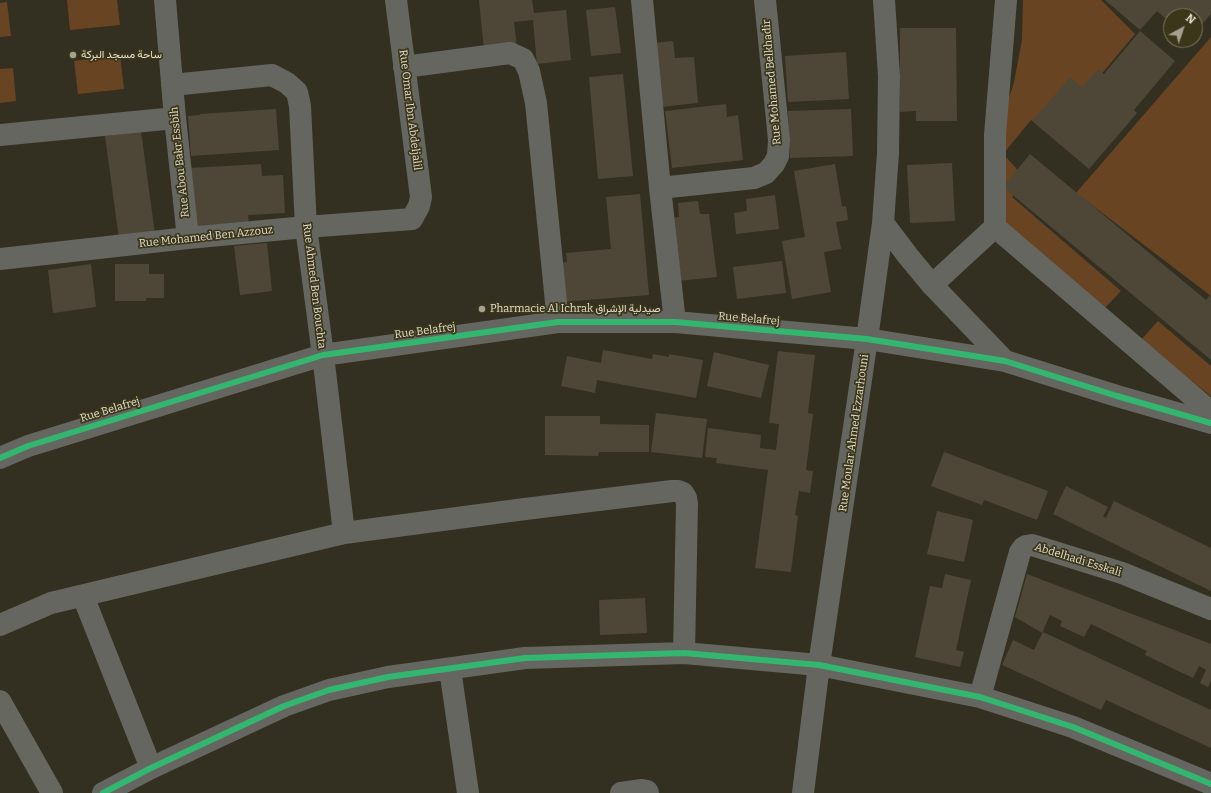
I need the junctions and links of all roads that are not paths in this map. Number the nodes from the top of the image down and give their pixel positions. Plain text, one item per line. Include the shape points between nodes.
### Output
1 (165, 0) edge
2 (396, 0) edge
3 (642, 0) edge
4 (765, 0) edge
5 (884, 0) edge
6 (1006, 0) edge
7 (404, 67) junction
8 (172, 86) junction
9 (175, 118) junction
10 (0, 135) edge
11 (660, 188) junction
12 (412, 219) joint
13 (883, 223) junction
14 (306, 227) junction
15 (995, 227) junction
16 (188, 238) junction
17 (0, 259) edge
18 (932, 285) junction
19 (558, 322) junction
20 (675, 322) junction
21 (867, 339) junction
22 (323, 355) junction
23 (1005, 360) junction
24 (1186, 390) junction
25 (1211, 412) edge
26 (1177, 413) junction
27 (1211, 423) edge
28 (0, 440) edge
29 (28, 446) junction
30 (0, 458) edge
31 (344, 533) junction
32 (83, 596) junction
33 (1211, 609) edge
34 (0, 625) edge
35 (684, 653) junction
36 (819, 665) junction
37 (450, 670) junction
38 (980, 697) junction
39 (0, 701) edge
40 (151, 768) junction
41 (1211, 784) edge
42 (52, 793) edge
43 (103, 793) edge
44 (468, 793) edge
45 (621, 793) edge
46 (648, 793) edge
47 (803, 793) edge

1 - 8 street, Rue Abou Bakr Essbih
2 - 7 street, Rue Omar Ibn Abdeljalil
3 - 11 street
4 - 11 street, Rue Mohamed Belkhadir via 779,140 778,156 774,164 766,173 754,178
5 - 13 street, Rue Moular Ahmed Ezzarhouni via 889,76 888,152
6 - 15 street via 996,135
7 - 12 street, Rue Omar Ibn Abdeljalil via 421,197
7 - 19 street via 510,53 523,59 529,71 536,103
8 - 9 street, Rue Abou Bakr Essbih
8 - 14 street, Rue Ahmed Ben Bouchta via 272,75 297,92 300,106
9 - 10 street
9 - 16 street, Rue Abou Bakr Essbih
11 - 20 street
12 - 14 street, Rue Mohamed Ben Azzouz
13 - 18 street
13 - 21 street, Rue Moular Ahmed Ezzarhouni
14 - 16 street, Rue Mohamed Ben Azzouz
14 - 22 street, Rue Ahmed Ben Bouchta
15 - 18 street
15 - 24 street
16 - 17 street, Rue Mohamed Ben Azzouz
18 - 23 street
19 - 20 street, Rue Belafrej
19 - 22 street, Rue Belafrej
20 - 21 street, Rue Belafrej
21 - 23 street, Rue Belafrej
21 - 36 street, Rue Moular Ahmed Ezzarhouni
22 - 29 street, Rue Belafrej
22 - 31 street, Rue Ahmed Ben Bouchta
23 - 26 street, Rue Belafrej
24 - 25 street
24 - 26 street
26 - 27 street, Rue Belafrej
28 - 29 street, Rue Belafrej
29 - 30 street, Rue Belafrej
31 - 32 street
31 - 35 street via 678,491 686,498 687,504
32 - 34 street via 50,604
32 - 40 street
33 - 38 street, Abdelhadi Esskali via 1122,574 1032,545 1026,546 1020,552
35 - 36 street
35 - 37 street via 525,658
36 - 38 street
36 - 47 street, Rue Moular Ahmed Ezzarhouni
37 - 40 street via 388,677 329,690 284,706
37 - 44 street
38 - 41 street via 1072,727
39 - 42 main road
40 - 43 street
45 - 46 street via 642,790

